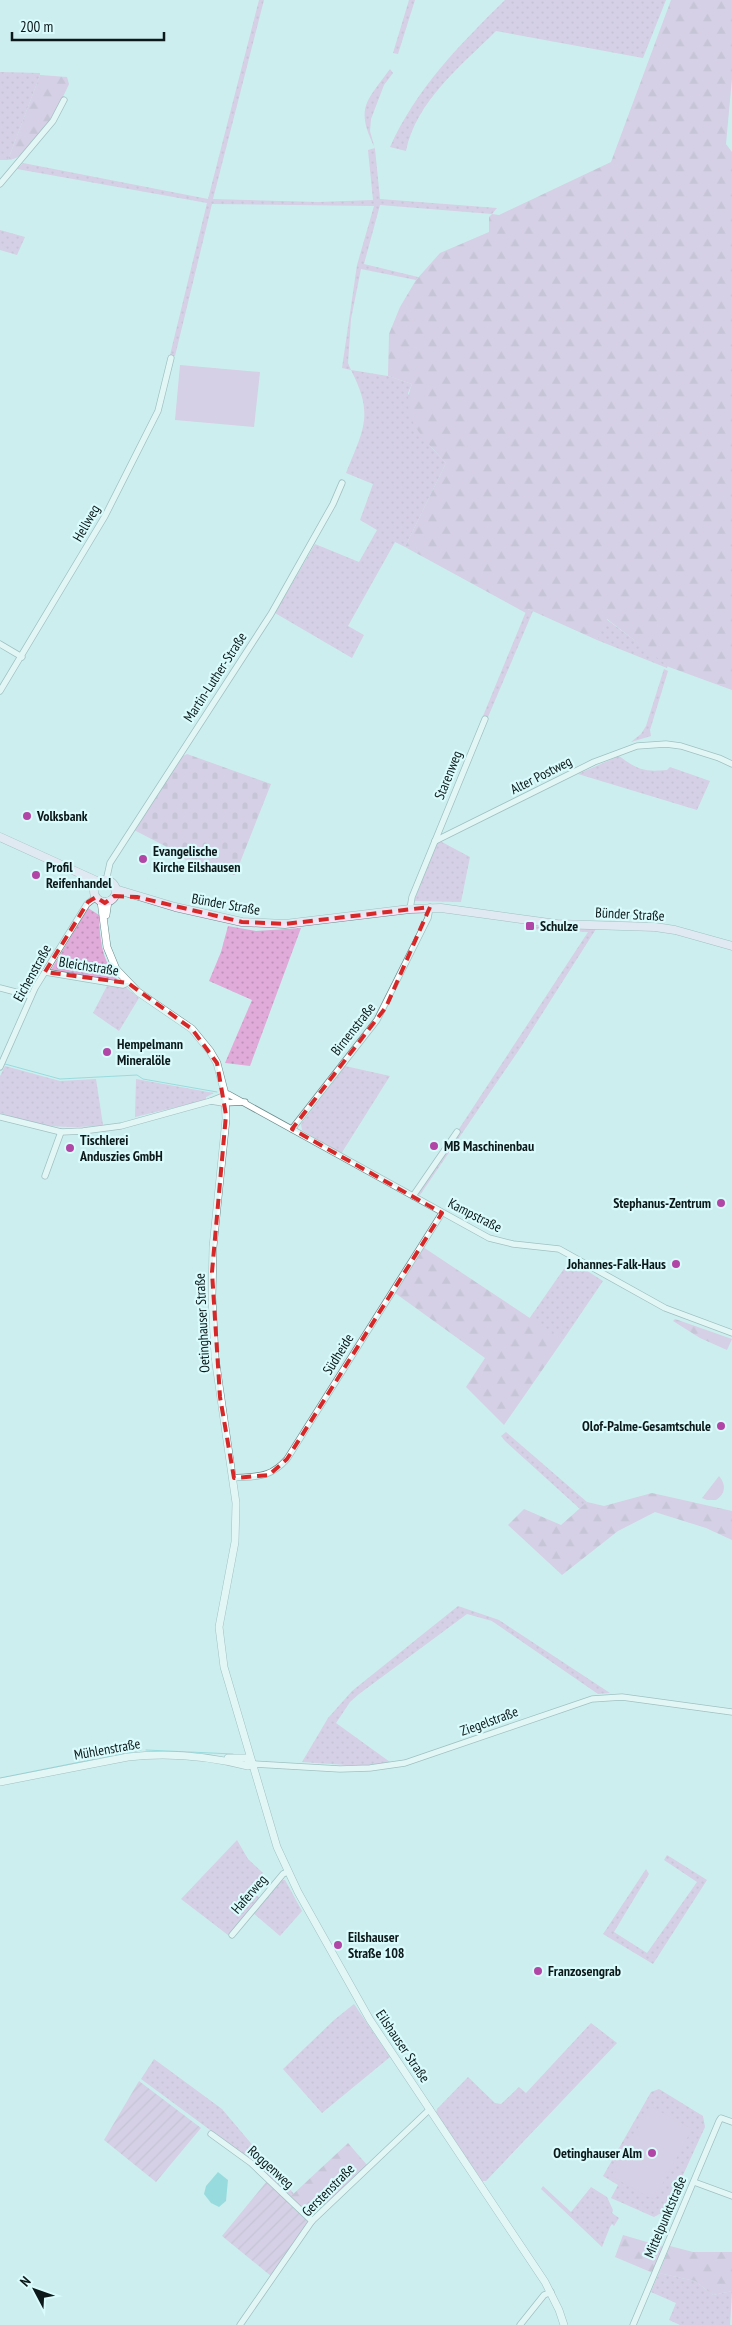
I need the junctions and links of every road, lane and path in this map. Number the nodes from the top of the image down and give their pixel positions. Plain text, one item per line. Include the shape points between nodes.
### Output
1 (64, 100) dead end
2 (0, 184) edge
3 (171, 358) dead end
4 (342, 483) dead end
5 (0, 644) edge
6 (22, 657) junction
7 (0, 691) edge
8 (485, 719) dead end
9 (732, 764) edge
10 (3, 838) edge
11 (435, 841) junction
12 (100, 884) junction
13 (107, 897) junction
14 (430, 907) junction
15 (408, 909) junction
16 (732, 946) edge
17 (45, 972) junction
18 (128, 983) junction
19 (0, 988) edge
20 (31, 996) junction
21 (0, 1067) edge
22 (225, 1094) junction
23 (211, 1101) junction
24 (245, 1102) junction
25 (226, 1103) junction
26 (0, 1117) edge
27 (292, 1129) junction
28 (61, 1132) junction
29 (457, 1132) dead end
30 (45, 1176) dead end
31 (412, 1196) junction
32 (442, 1213) junction
33 (732, 1333) edge
34 (234, 1478) junction
35 (732, 1712) edge
36 (253, 1764) junction
37 (0, 1782) edge
38 (287, 1872) junction
39 (232, 1935) dead end
40 (430, 2109) junction
41 (732, 2122) edge
42 (211, 2134) dead end
43 (694, 2182) junction
44 (732, 2196) edge
45 (312, 2221) junction
46 (551, 2292) junction
47 (240, 2325) edge
48 (520, 2325) edge
49 (564, 2325) edge
50 (633, 2325) edge

1 - 2 street via 53,121
3 - 6 street, Hellweg via 158,411 105,516
4 - 12 street, Martin-Luther-Straße via 334,504 270,614 110,863
5 - 6 street
6 - 7 street, Hellweg
8 - 11 street, Starenweg
9 - 11 street, Alter Postweg via 681,746 637,746 594,762
10 - 12 main road via 17,841
11 - 15 street
12 - 13 main road
12 - 13 main road via 110,882
13 - 15 main road, Bünder Straße via 137,897 218,918 284,924
13 - 17 street, Eichenstraße via 87,904
13 - 18 street, Oetinghauser Straße via 105,923 111,958
14 - 15 main road, Bünder Straße
14 - 16 main road, Bünder Straße via 557,924 655,927
14 - 27 street, Birnenstraße via 428,918 377,1020
17 - 18 street, Bleichstraße via 124,985
17 - 20 street, Eichenstraße
18 - 22 street, Oetinghauser Straße via 192,1029 217,1063
19 - 20 street
20 - 21 street, Eichenstraße
22 - 23 street
22 - 24 street, Kampstraße
22 - 25 street, Oetinghauser Straße
23 - 25 street
23 - 28 street via 121,1126
24 - 25 street
24 - 27 street, Kampstraße
25 - 34 street, Oetinghauser Straße via 213,1247 212,1296 215,1357
26 - 28 street
27 - 31 street, Kampstraße
28 - 30 street
29 - 31 street
31 - 32 street, Kampstraße
32 - 33 street, Kampstraße via 498,1242 559,1249 665,1308
32 - 34 street, Südheide via 287,1459 269,1475
34 - 36 street, Oetinghauser Straße via 235,1542 219,1627 224,1667
35 - 36 street, Ziegelstraße via 622,1697 592,1699 405,1763 340,1769
36 - 37 street, Mühlenstraße via 248,1766 219,1759 168,1754 135,1756
36 - 38 street, Eilshauser Straße
38 - 39 street, Haferweg
38 - 40 street, Eilshauser Straße via 370,2020
40 - 45 street, Gerstenstraße
40 - 46 street, Eilshauser Straße
41 - 43 street, Mittelpunktstraße via 721,2118
42 - 45 street, Roggenweg via 251,2163
43 - 44 street
43 - 50 street, Mittelpunktstraße
45 - 47 street, Gerstenstraße
46 - 48 street via 544,2295
46 - 49 street, Eilshauser Straße

